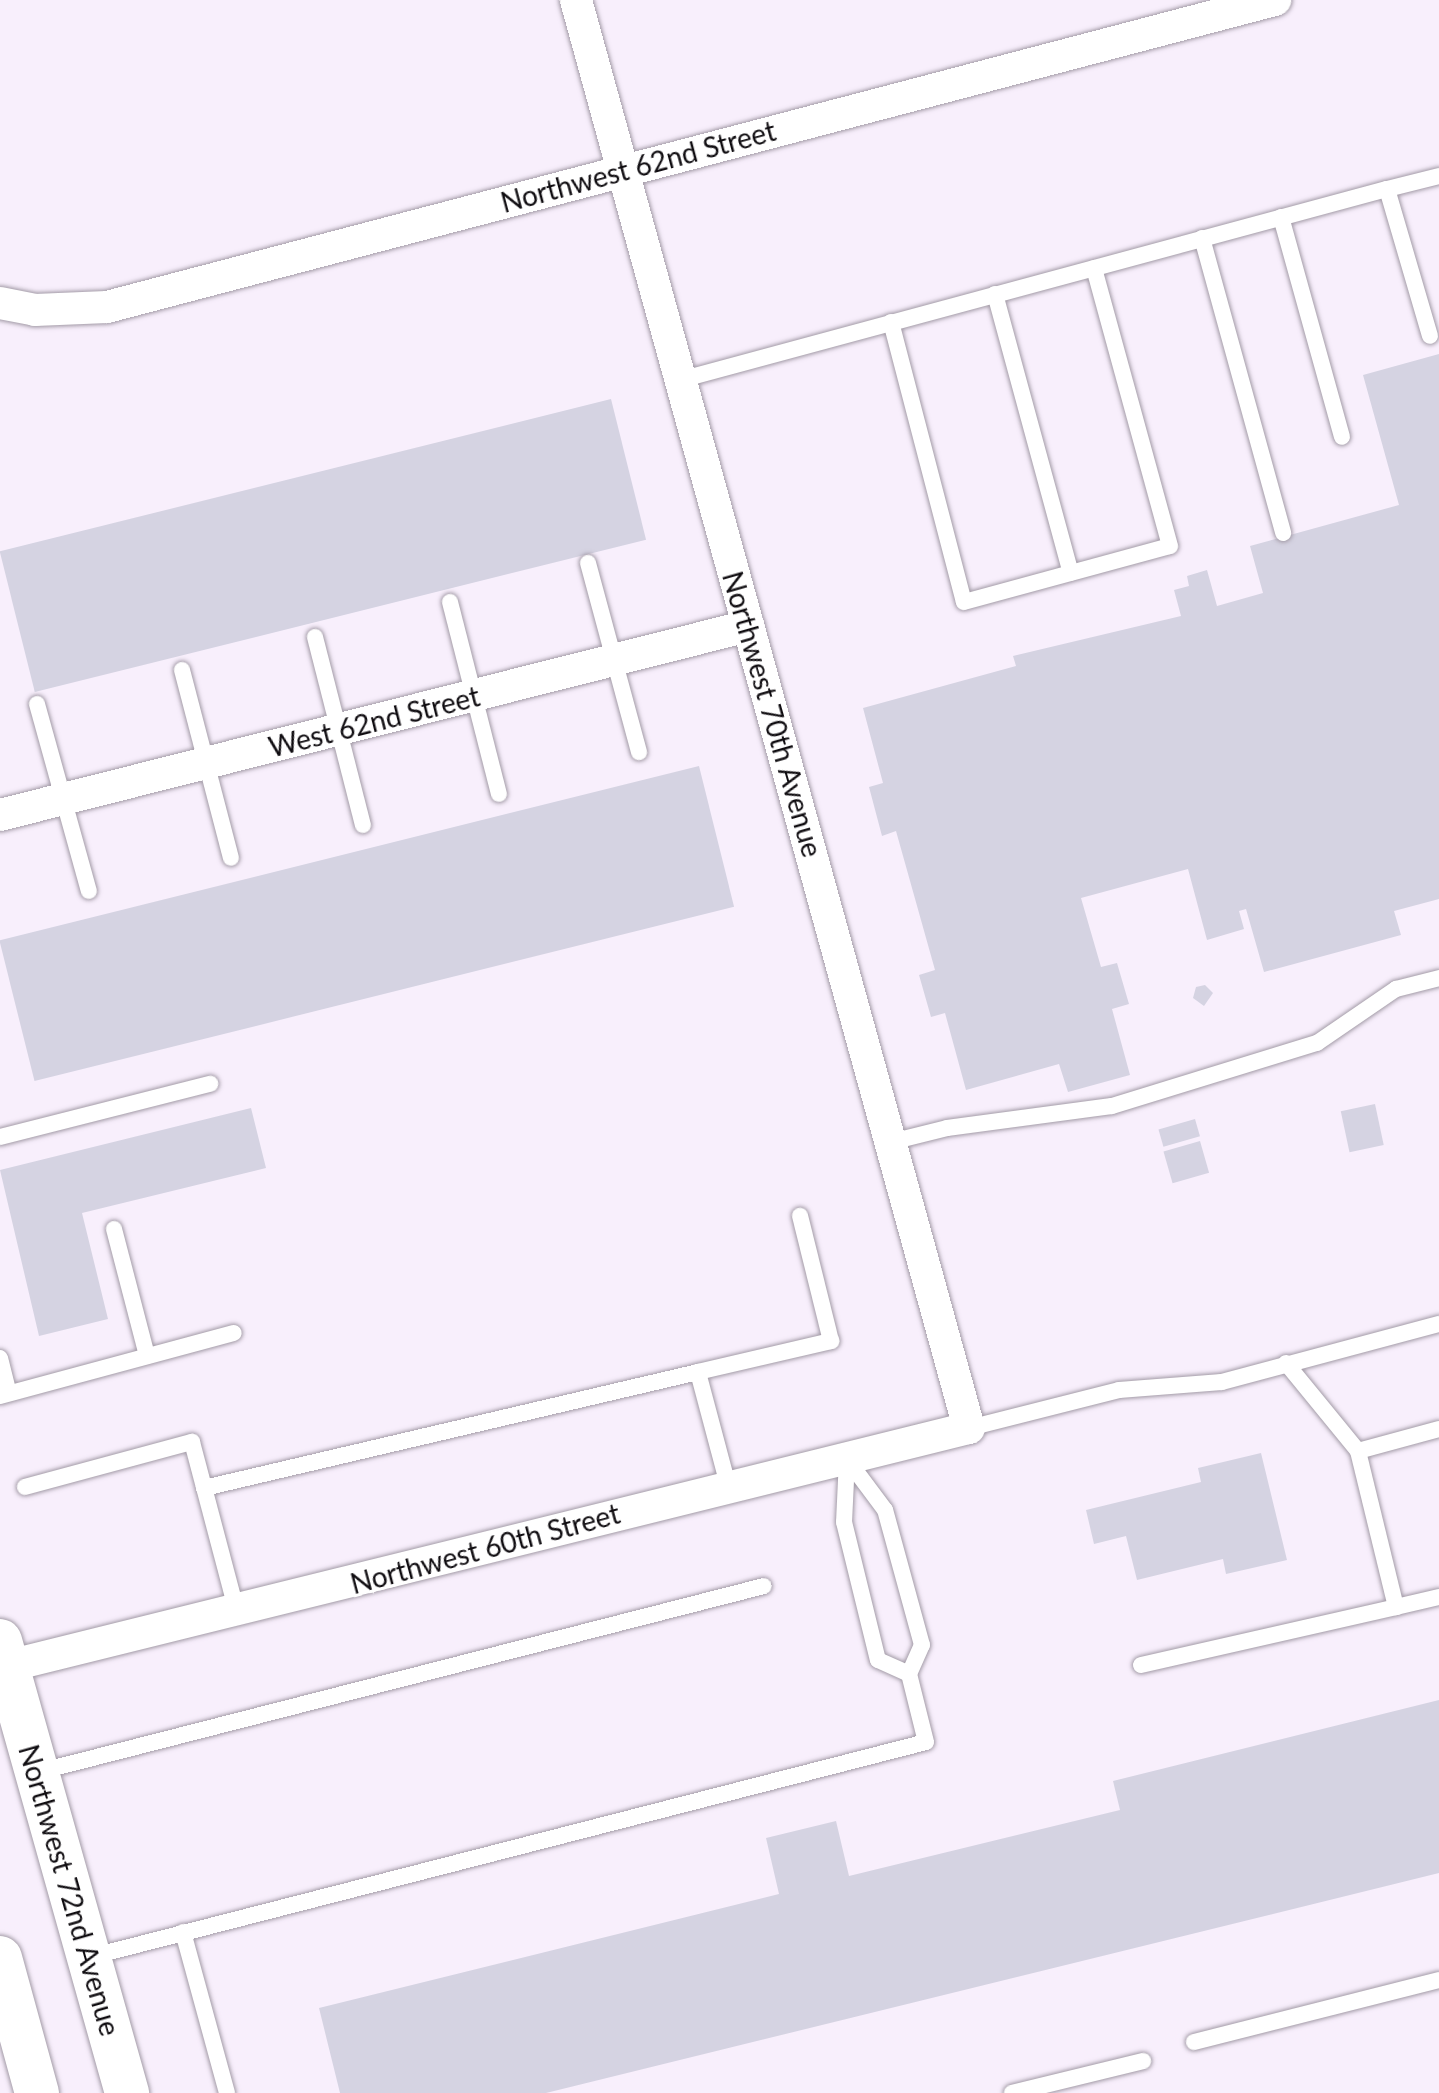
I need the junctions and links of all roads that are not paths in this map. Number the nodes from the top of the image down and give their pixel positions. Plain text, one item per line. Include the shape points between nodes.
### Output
1 (576, 0) edge
2 (1275, 0) edge
3 (623, 170) junction
4 (1439, 176) edge
5 (1387, 189) junction
6 (1281, 217) junction
7 (1202, 238) junction
8 (1094, 268) junction
9 (995, 294) junction
10 (0, 303) edge
11 (891, 322) junction
12 (1430, 336) dead end
13 (680, 380) junction
14 (1342, 437) dead end
15 (1283, 533) dead end
16 (588, 563) dead end
17 (1071, 573) junction
18 (450, 602) dead end
19 (748, 626) junction
20 (315, 637) dead end
21 (614, 660) junction
22 (182, 670) dead end
23 (474, 696) junction
24 (37, 704) dead end
25 (339, 730) junction
26 (639, 752) dead end
27 (207, 763) junction
28 (499, 794) dead end
29 (64, 799) junction
30 (0, 815) edge
31 (363, 825) dead end
32 (231, 858) dead end
33 (89, 891) dead end
34 (1439, 978) edge
35 (210, 1084) dead end
36 (0, 1137) edge
37 (891, 1142) junction
38 (800, 1216) dead end
39 (114, 1229) dead end
40 (1439, 1324) edge
41 (234, 1333) dead end
42 (147, 1356) junction
43 (0, 1358) edge
44 (1286, 1363) junction
45 (698, 1372) junction
46 (5, 1394) edge
47 (969, 1428) junction
48 (1439, 1429) edge
49 (1358, 1451) junction
50 (847, 1459) junction
51 (728, 1485) junction
52 (25, 1487) dead end
53 (204, 1488) junction
54 (764, 1586) dead end
55 (1439, 1597) edge
56 (1396, 1607) junction
57 (237, 1612) junction
58 (2, 1659) edge
59 (1141, 1665) dead end
60 (909, 1674) junction
61 (37, 1772) junction
62 (183, 1932) junction
63 (89, 1958) junction
64 (2, 1971) edge
65 (1439, 1980) edge
66 (1194, 2042) dead end
67 (1143, 2061) dead end
68 (37, 2093) edge
69 (127, 2093) edge
70 (227, 2093) edge
71 (1012, 2093) edge

1 - 3 street, Northwest 70th Avenue
2 - 3 street, Northwest 62nd Street
3 - 10 street, Northwest 62nd Street via 107,307 35,310
3 - 13 street, Northwest 70th Avenue
4 - 5 lane
5 - 6 lane
5 - 12 lane
6 - 7 lane
6 - 14 lane
7 - 8 lane
7 - 15 lane
8 - 9 lane
8 - 17 lane via 1170,546
9 - 11 lane
9 - 17 lane
11 - 13 lane
11 - 17 lane via 964,602
13 - 19 street, Northwest 70th Avenue
16 - 21 lane
18 - 23 lane
19 - 21 street, West 62nd Street
19 - 37 street, Northwest 70th Avenue
20 - 25 lane
21 - 23 street, West 62nd Street
21 - 26 lane
22 - 27 lane
23 - 25 street, West 62nd Street
23 - 28 lane
24 - 29 lane
25 - 27 street, West 62nd Street
25 - 31 lane
27 - 29 street, West 62nd Street
27 - 32 lane
29 - 30 street, West 62nd Street
29 - 33 lane
34 - 37 lane via 1396,989 1317,1043 1112,1106 947,1128
35 - 36 lane
37 - 47 street, Northwest 70th Avenue
38 - 45 lane via 831,1341
39 - 42 lane
40 - 44 lane
41 - 42 lane
42 - 46 lane
43 - 46 lane
44 - 47 lane via 1222,1382 1119,1390
44 - 49 lane
45 - 51 lane
45 - 53 lane
47 - 50 street, Northwest 60th Street
48 - 49 lane
49 - 56 lane
50 - 51 street, Northwest 60th Street
50 - 60 lane via 885,1510 922,1645
50 - 60 lane via 844,1522 878,1660
51 - 57 street, Northwest 60th Street
52 - 53 lane via 192,1442
53 - 57 lane
54 - 61 lane
55 - 56 lane
56 - 59 lane
57 - 58 street, Northwest 60th Street
58 - 61 main road, Northwest 72nd Avenue
60 - 62 lane via 926,1742
61 - 63 main road, Northwest 72nd Avenue
62 - 63 lane
62 - 70 lane
63 - 69 main road, Northwest 72nd Avenue
64 - 68 main road
65 - 66 lane
67 - 71 lane

